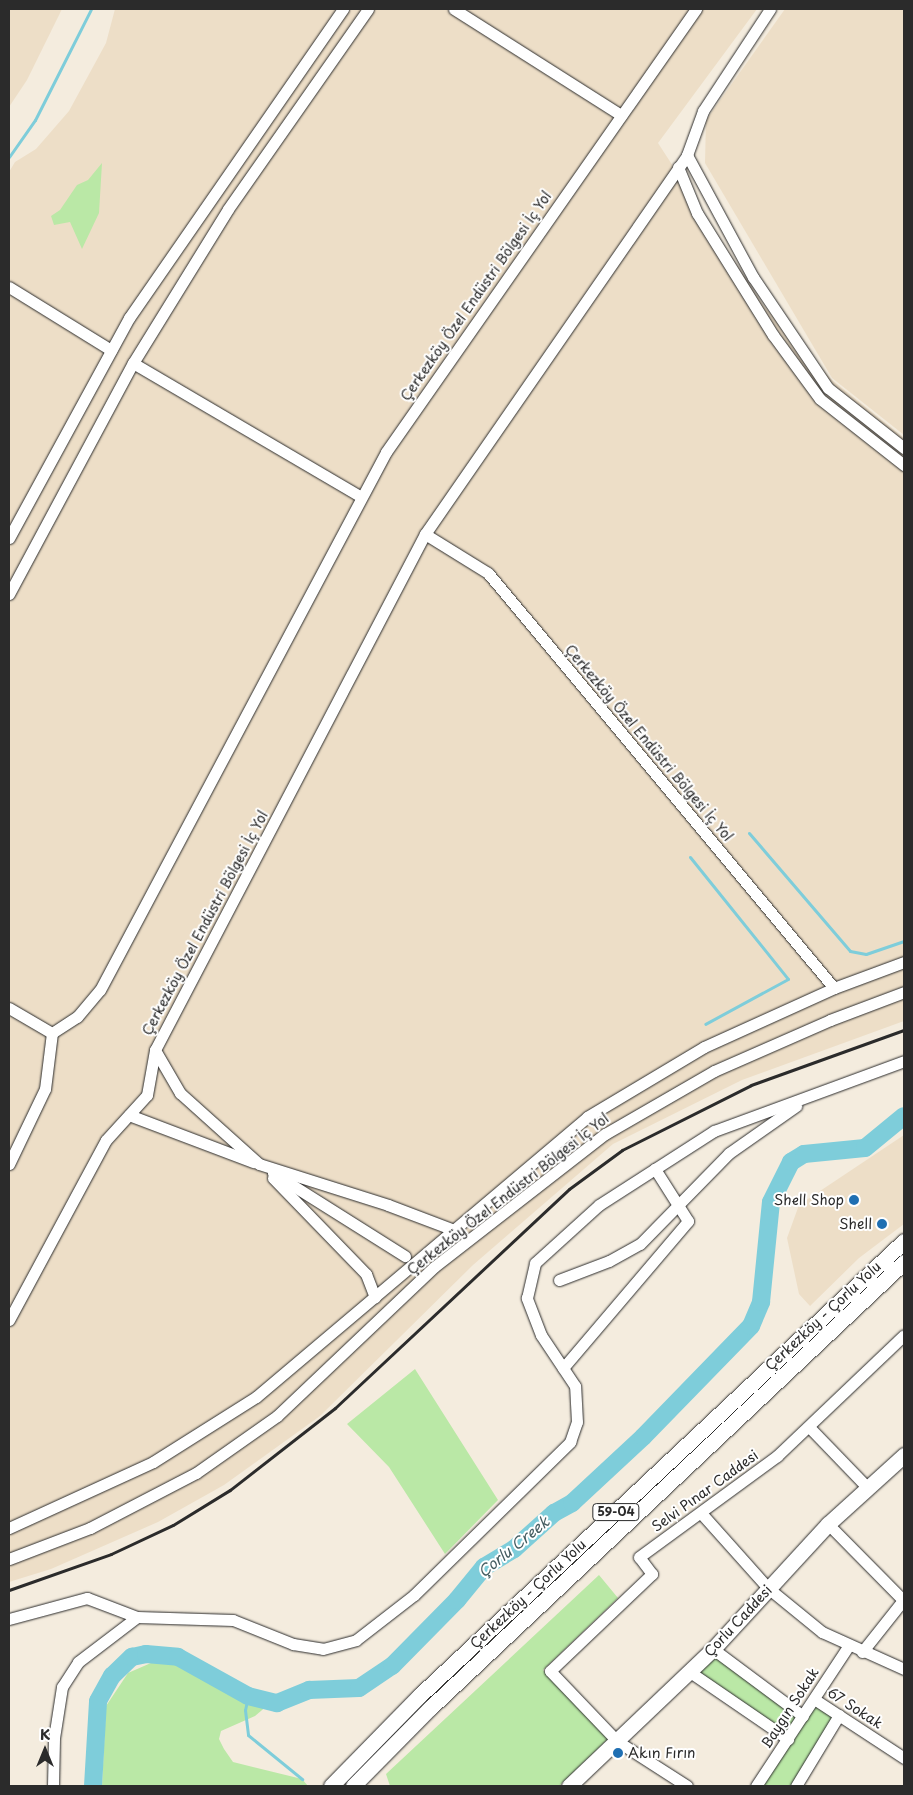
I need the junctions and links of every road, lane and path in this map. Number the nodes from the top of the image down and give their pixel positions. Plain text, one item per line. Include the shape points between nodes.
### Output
1 (343, 9) edge
2 (368, 9) edge
3 (454, 9) edge
4 (696, 9) edge
5 (770, 9) edge
6 (621, 115) junction
7 (687, 155) junction
8 (678, 167) junction
9 (9, 288) edge
10 (111, 350) junction
11 (132, 363) junction
12 (904, 448) edge
13 (904, 465) edge
14 (361, 497) junction
15 (426, 534) junction
16 (9, 538) edge
17 (9, 594) edge
18 (904, 962) edge
19 (834, 988) junction
20 (904, 992) edge
21 (9, 1008) edge
22 (52, 1033) junction
23 (155, 1050) junction
24 (904, 1061) edge
25 (810, 1096) junction
26 (129, 1115) junction
27 (9, 1164) edge
28 (260, 1164) junction
29 (655, 1169) junction
30 (678, 1205) junction
31 (454, 1230) junction
32 (904, 1240) edge
33 (405, 1256) dead end
34 (904, 1262) edge
35 (560, 1280) dead end
36 (375, 1297) junction
37 (9, 1320) edge
38 (904, 1335) edge
39 (563, 1368) junction
40 (808, 1427) junction
41 (903, 1458) edge
42 (868, 1488) junction
43 (701, 1513) junction
44 (828, 1524) junction
45 (9, 1528) edge
46 (9, 1560) edge
47 (768, 1588) junction
48 (903, 1600) edge
49 (137, 1617) junction
50 (9, 1618) edge
51 (849, 1645) junction
52 (712, 1649) junction
53 (862, 1652) junction
54 (904, 1669) edge
55 (690, 1672) junction
56 (814, 1699) junction
57 (839, 1715) junction
58 (804, 1716) junction
59 (617, 1740) junction
60 (788, 1740) junction
61 (904, 1758) edge
62 (53, 1786) edge
63 (330, 1786) edge
64 (353, 1786) edge
65 (570, 1786) edge
66 (687, 1786) edge
67 (756, 1786) edge
68 (796, 1786) edge

1 - 10 street via 129,318
2 - 11 street via 228,210
3 - 6 street
4 - 6 street, Çerkezköy Özel Endüstri Bölgesi İç Yol
5 - 7 street, Çerkezköy Özel Endüstri Bölgesi İç Yol via 703,111
6 - 14 street, Çerkezköy Özel Endüstri Bölgesi İç Yol via 386,452
7 - 8 street, Çerkezköy Özel Endüstri Bölgesi İç Yol
7 - 12 street via 753,277 828,388
8 - 13 street via 697,213 773,335 820,399
8 - 15 street, Çerkezköy Özel Endüstri Bölgesi İç Yol
9 - 10 street
10 - 16 street
11 - 14 street
11 - 17 street
14 - 22 street, Çerkezköy Özel Endüstri Bölgesi İç Yol via 100,990 77,1017
15 - 19 street, Çerkezköy Özel Endüstri Bölgesi İç Yol via 488,573
15 - 23 street, Çerkezköy Özel Endüstri Bölgesi İç Yol
18 - 19 street, Çerkezköy Özel Endüstri Bölgesi İç Yol
19 - 31 street, Çerkezköy Özel Endüstri Bölgesi İç Yol via 704,1047 587,1117
20 - 46 street, Çerkezköy Özel Endüstri Bölgesi İç Yol via 830,1020 714,1072 605,1134 434,1267 269,1422 196,1473 90,1528
21 - 22 street
22 - 27 street via 45,1089
23 - 26 street, Çerkezköy Özel Endüstri Bölgesi İç Yol via 147,1095
23 - 28 street via 180,1093
24 - 25 street
25 - 29 street via 714,1131
25 - 30 street via 729,1153
26 - 28 street
26 - 37 street, Çerkezköy Özel Endüstri Bölgesi İç Yol via 106,1140
28 - 31 street via 388,1204
28 - 33 street
28 - 36 street via 366,1274
29 - 30 street
29 - 39 street via 599,1205 535,1262 527,1298 541,1335
30 - 35 street via 640,1244 609,1261
30 - 39 street via 688,1221
31 - 36 street, Çerkezköy Özel Endüstri Bölgesi İç Yol
32 - 63 main road, Çerkezköy - Çorlu Yolu / 59-04 via 419,1696
34 - 64 main road, 59-04 via 430,1708
36 - 45 street, Çerkezköy Özel Endüstri Bölgesi İç Yol via 256,1397 185,1442 153,1462
38 - 40 street, Selvi Pınar Caddesi
39 - 49 street via 575,1386 577,1422 570,1442 414,1595 356,1640 323,1649 294,1644 233,1620
40 - 42 street
40 - 43 street, Selvi Pınar Caddesi via 777,1456
41 - 42 main road, Çorlu Caddesi
42 - 44 main road, Çorlu Caddesi
43 - 47 street
43 - 59 street, Selvi Pınar Caddesi via 639,1557 652,1574 550,1671
44 - 47 main road, Çorlu Caddesi
44 - 48 street
47 - 51 street via 822,1632
47 - 52 main road, Çorlu Caddesi
48 - 53 street
49 - 50 street via 87,1598
49 - 62 street via 78,1662 62,1686 54,1738
51 - 53 street
51 - 56 street, Baygın Sokak
52 - 55 main road, Çorlu Caddesi
52 - 58 street
53 - 54 street
55 - 59 main road, Çorlu Caddesi
55 - 60 street
56 - 57 street, 67 Sokak
56 - 58 street, Baygın Sokak
57 - 61 street, 67 Sokak
57 - 68 street
58 - 60 street, Baygın Sokak
59 - 65 main road, Çorlu Caddesi
59 - 66 street
60 - 67 street, Baygın Sokak

